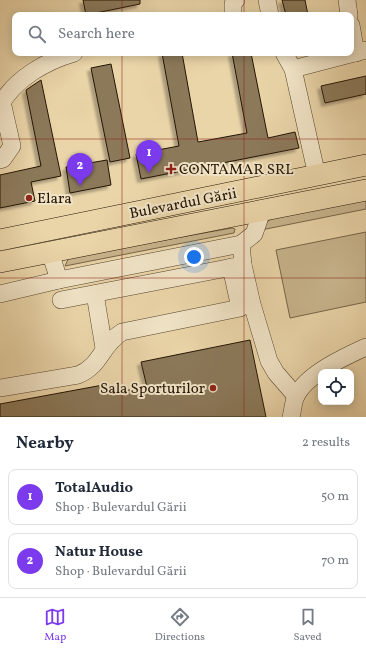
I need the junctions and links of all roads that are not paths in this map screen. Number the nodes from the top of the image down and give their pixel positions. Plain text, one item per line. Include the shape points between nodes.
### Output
1 (236, 0) edge
2 (267, 0) edge
3 (347, 0) edge
4 (233, 12) edge
5 (269, 12) edge
6 (349, 12) edge
7 (354, 33) edge
8 (361, 52) edge
9 (62, 56) edge
10 (286, 56) edge
11 (345, 56) edge
12 (293, 69) junction
13 (1, 104) edge
14 (0, 160) edge
15 (366, 165) edge
16 (317, 176) junction
17 (366, 190) edge
18 (262, 211) junction
19 (0, 240) edge
20 (241, 244) junction
21 (50, 252) junction
22 (0, 262) edge
23 (237, 266) junction
24 (59, 280) junction
25 (0, 294) edge
26 (95, 294) junction
27 (0, 299) edge
28 (61, 300) dead end
29 (366, 347) edge
30 (104, 348) junction
31 (0, 388) edge
32 (296, 396) junction
33 (291, 417) edge

1 - 4 street
2 - 5 street
3 - 6 street
7 - 8 street
9 - 13 street via 29,74 11,90
10 - 12 street
11 - 12 street
12 - 16 street
13 - 14 street via 12,146
15 - 16 main road, Bulevardul Gării
16 - 19 main road, Bulevardul Gării
17 - 18 main road, Bulevardul Gării
18 - 20 street via 254,234
18 - 21 main road, Bulevardul Gării
20 - 23 street
20 - 24 street
21 - 22 main road, Bulevardul Gării
21 - 24 street
23 - 26 street
23 - 30 street via 240,308 122,332 112,338
23 - 32 street via 269,360 276,373
24 - 25 street
24 - 27 street via 49,288
26 - 28 street
26 - 30 street
29 - 32 street via 324,369
30 - 31 street via 95,365 78,375
32 - 33 street

